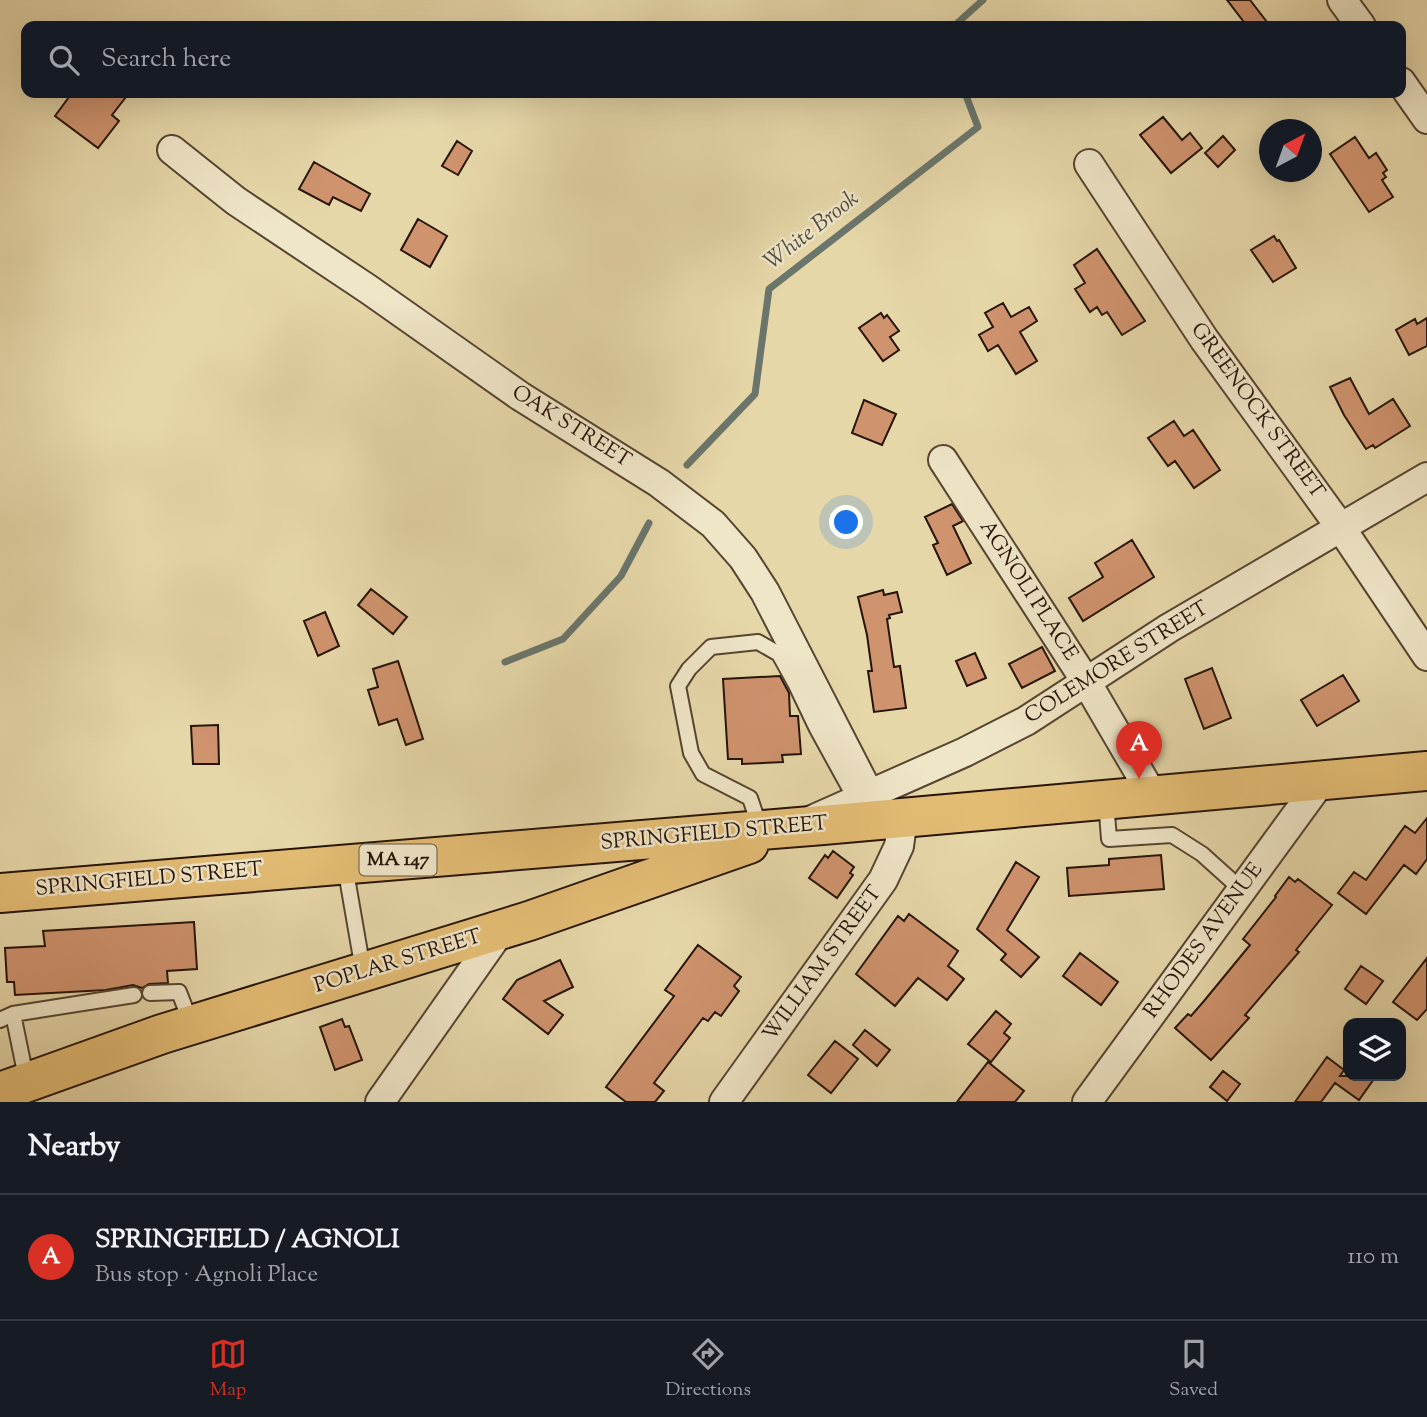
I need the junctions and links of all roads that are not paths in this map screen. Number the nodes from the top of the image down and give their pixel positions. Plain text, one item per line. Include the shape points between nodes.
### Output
1 (1342, 0) edge
2 (1357, 21) edge
3 (1406, 89) edge
4 (1427, 119) edge
5 (172, 150) dead end
6 (1089, 164) dead end
7 (943, 460) dead end
8 (1427, 477) edge
9 (1341, 528) junction
10 (1427, 656) edge
11 (1087, 682) junction
12 (1427, 771) edge
13 (1322, 780) junction
14 (1153, 796) junction
15 (862, 797) junction
16 (1105, 800) junction
17 (903, 818) junction
18 (778, 828) junction
19 (345, 864) junction
20 (1242, 890) junction
21 (0, 893) edge
22 (501, 930) junction
23 (364, 973) junction
24 (150, 992) dead end
25 (134, 995) dead end
26 (7, 1017) edge
27 (192, 1026) junction
28 (14, 1087) edge
29 (380, 1102) edge
30 (724, 1102) edge
31 (1087, 1102) edge

1 - 2 street
3 - 4 street
5 - 15 street, OAK STREET via 236,201 531,403 659,483 713,524 765,592
6 - 9 street, GREENOCK STREET via 1204,339
7 - 11 street, AGNOLI PLACE
8 - 9 street, COLEMORE STREET
9 - 10 street, GREENOCK STREET
9 - 11 street, COLEMORE STREET via 1169,628
11 - 14 street, AGNOLI PLACE
11 - 15 street, COLEMORE STREET via 994,738
12 - 13 main road, SPRINGFIELD STREET / MA 147
13 - 14 main road, SPRINGFIELD STREET / MA 147
13 - 20 street, RHODES AVENUE
14 - 16 main road, SPRINGFIELD STREET / MA 147
15 - 18 street, COLEMORE STREET
15 - 18 lane via 817,729 779,654 758,642 711,647 678,686 691,753 703,774 750,798
16 - 17 main road, SPRINGFIELD STREET / MA 147
16 - 20 lane via 1109,839 1172,835 1202,854
17 - 18 main road, SPRINGFIELD STREET / MA 147
17 - 30 street, WILLIAM STREET via 897,855 883,880
18 - 19 main road, SPRINGFIELD STREET / MA 147
18 - 22 main road, POPLAR STREET
19 - 21 main road, SPRINGFIELD STREET / MA 147
19 - 23 lane
20 - 31 street, RHODES AVENUE
22 - 23 main road, POPLAR STREET
22 - 29 street
23 - 27 main road, POPLAR STREET
24 - 27 lane via 179,992
25 - 26 lane
26 - 28 lane
27 - 28 main road, POPLAR STREET

